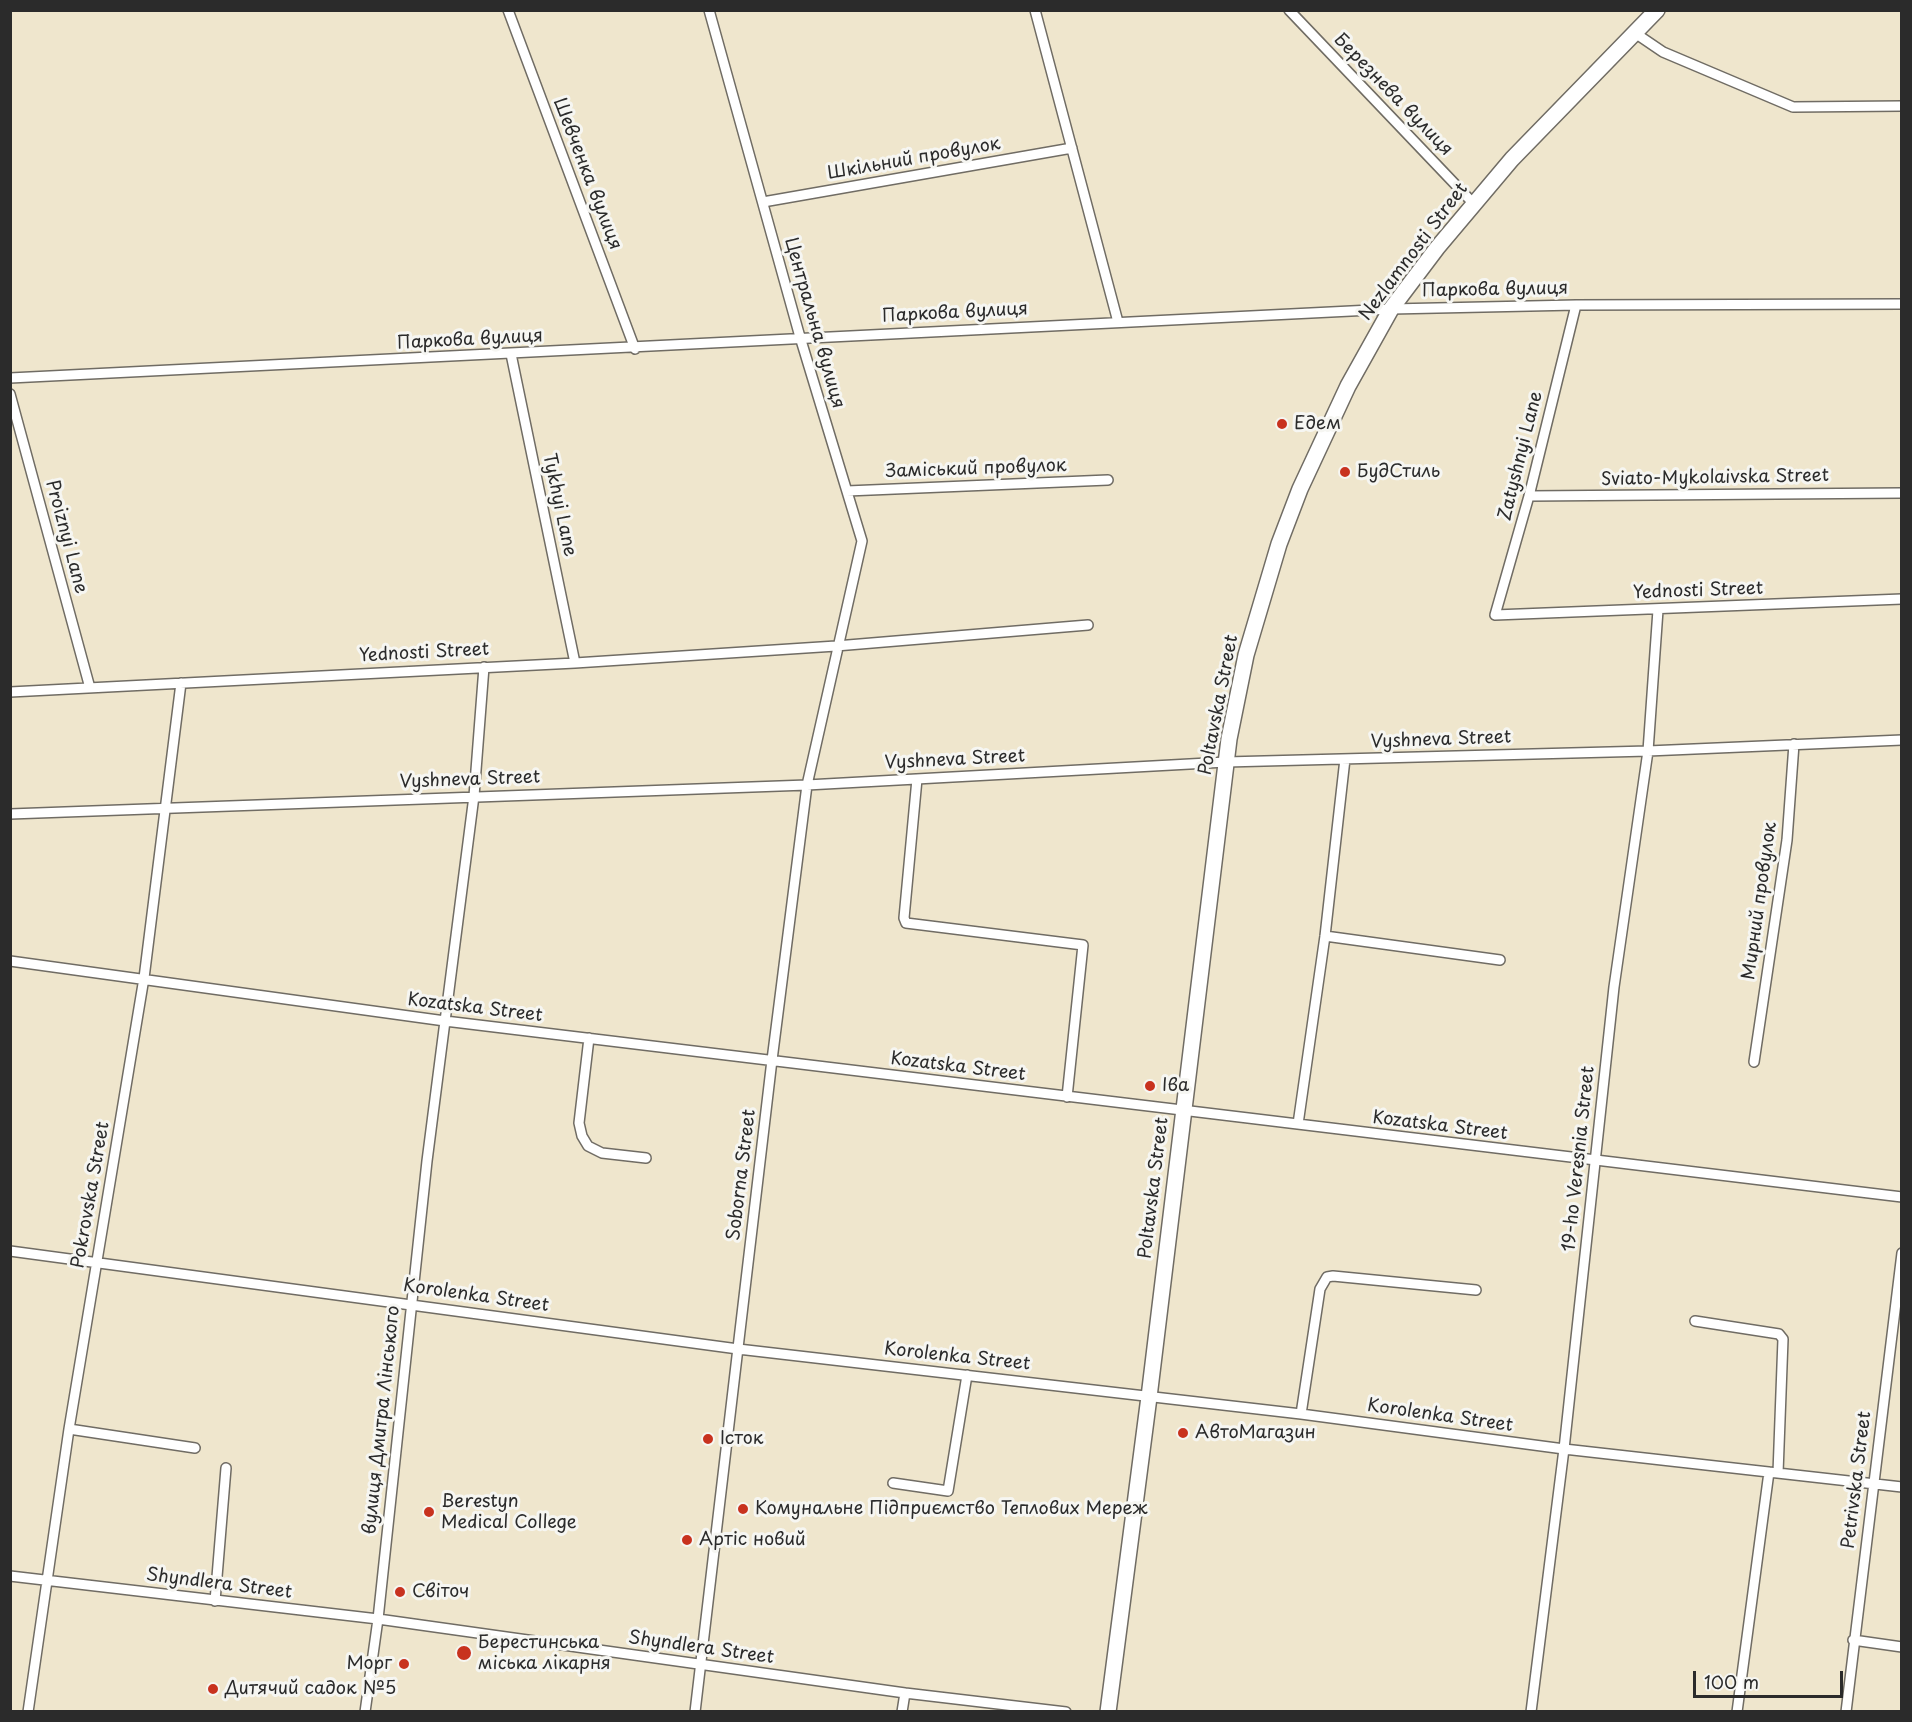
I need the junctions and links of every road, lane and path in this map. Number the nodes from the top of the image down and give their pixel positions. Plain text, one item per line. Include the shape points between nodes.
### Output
1 (508, 10) edge
2 (709, 10) edge
3 (1035, 10) edge
4 (1289, 10) edge
5 (1657, 10) edge
6 (1635, 33) junction
7 (1902, 106) edge
8 (1071, 148) junction
9 (762, 202) junction
10 (1473, 203) junction
11 (1902, 304) edge
12 (1576, 305) junction
13 (1391, 309) junction
14 (1118, 322) junction
15 (800, 337) junction
16 (635, 349) junction
17 (511, 354) junction
18 (10, 378) edge
19 (10, 394) edge
20 (1108, 480) dead end
21 (847, 491) junction
22 (1902, 493) edge
23 (1529, 496) junction
24 (1261, 599) joint
25 (1902, 599) edge
26 (1658, 610) junction
27 (1495, 615) joint
28 (1088, 625) dead end
29 (839, 646) junction
30 (575, 663) junction
31 (484, 667) junction
32 (181, 683) junction
33 (90, 688) junction
34 (10, 692) edge
35 (1902, 740) edge
36 (1794, 744) junction
37 (1648, 751) junction
38 (1346, 759) junction
39 (1226, 762) junction
40 (917, 778) junction
41 (807, 784) junction
42 (474, 796) junction
43 (166, 807) junction
44 (10, 814) edge
45 (1325, 936) junction
46 (1500, 960) dead end
47 (10, 962) edge
48 (144, 978) junction
49 (445, 1021) junction
50 (589, 1038) junction
51 (772, 1060) junction
52 (1754, 1062) dead end
53 (1067, 1097) junction
54 (1183, 1111) junction
55 (1298, 1124) junction
56 (646, 1158) dead end
57 (1595, 1162) junction
58 (1902, 1197) edge
59 (10, 1251) edge
60 (1902, 1253) edge
61 (96, 1262) junction
62 (1476, 1290) dead end
63 (411, 1303) junction
64 (1695, 1321) dead end
65 (738, 1349) junction
66 (967, 1375) junction
67 (1149, 1397) junction
68 (1301, 1414) junction
69 (69, 1428) junction
70 (195, 1448) dead end
71 (1564, 1449) junction
72 (226, 1468) dead end
73 (1774, 1473) junction
74 (893, 1483) dead end
75 (1874, 1484) junction
76 (1902, 1487) edge
77 (10, 1576) edge
78 (49, 1581) junction
79 (215, 1601) junction
80 (378, 1619) junction
81 (1853, 1640) junction
82 (1902, 1647) edge
83 (702, 1666) junction
84 (905, 1693) junction
85 (28, 1712) edge
86 (365, 1712) edge
87 (695, 1712) edge
88 (902, 1712) edge
89 (1066, 1712) edge
90 (1108, 1712) edge
91 (1531, 1712) edge
92 (1737, 1712) edge
93 (1846, 1712) edge

1 - 16 street, Шевченка вулиця
2 - 9 street, Центральна вулиця
3 - 8 street
4 - 10 street, Березнева вулиця
5 - 6 highway, Nezlamnosti Street
6 - 7 street via 1663,52 1793,107
6 - 10 highway, Nezlamnosti Street
8 - 9 street, Шкільний провулок
8 - 14 street
9 - 15 street, Центральна вулиця
10 - 13 highway, Nezlamnosti Street
11 - 12 street, Паркова вулиця
12 - 13 street, Паркова вулиця
12 - 23 street, Zatyshnyi Lane
13 - 14 street, Паркова вулиця
13 - 24 highway, Nezlamnosti Street via 1323,436
14 - 15 street, Паркова вулиця
15 - 16 street, Паркова вулиця
15 - 21 street, Центральна вулиця
16 - 17 street, Паркова вулиця
17 - 18 street, Паркова вулиця
17 - 30 street, Tykhyi Lane
19 - 33 street, Proiznyi Lane
20 - 21 street, Заміський провулок
21 - 29 street, Центральна вулиця via 862,541
22 - 23 street, Sviato-Mykolaivska Street
23 - 27 street, Zatyshnyi Lane
24 - 39 highway, Poltavska Street
25 - 26 street, Yednosti Street
26 - 27 street, Yednosti Street
26 - 37 street, 19-ho Veresnia Street
28 - 29 street, Yednosti Street
29 - 30 street, Yednosti Street
29 - 41 street, Soborna Street
30 - 31 street, Yednosti Street
31 - 32 street, Yednosti Street
31 - 42 street, вулиця Дмитра Лінського
32 - 33 street, Yednosti Street
32 - 43 street, Pokrovska Street
33 - 34 street, Yednosti Street
35 - 36 street, Vyshneva Street
36 - 37 street, Vyshneva Street
36 - 52 street, Мирний провулок via 1787,840
37 - 38 street, Vyshneva Street
37 - 57 street, 19-ho Veresnia Street via 1614,987
38 - 39 street, Vyshneva Street
38 - 45 street
39 - 40 street, Vyshneva Street
39 - 54 highway, Poltavska Street
40 - 41 street, Vyshneva Street
40 - 53 street via 906,923 1083,945
41 - 42 street, Vyshneva Street
41 - 51 street, Soborna Street
42 - 43 street, Vyshneva Street
42 - 49 street, вулиця Дмитра Лінського
43 - 44 street, Vyshneva Street
43 - 48 street, Pokrovska Street
45 - 46 street
45 - 55 street
47 - 48 street, Kozatska Street
48 - 49 street, Kozatska Street
48 - 61 street, Pokrovska Street
49 - 50 street, Kozatska Street
49 - 63 street, вулиця Дмитра Лінського
50 - 51 street, Kozatska Street
50 - 56 street via 579,1124 582,1136 588,1146 602,1153
51 - 53 street, Kozatska Street
51 - 65 street, Soborna Street
53 - 54 street, Kozatska Street
54 - 55 street, Kozatska Street
54 - 67 highway, Poltavska Street
55 - 57 street, Kozatska Street
57 - 58 street, Kozatska Street
57 - 71 street, 19-ho Veresnia Street
59 - 61 street, Korolenka Street
60 - 75 street, Petrivska Street
61 - 63 street, Korolenka Street
61 - 69 street, Pokrovska Street
62 - 68 street via 1327,1277 1320,1289
63 - 65 street, Korolenka Street
63 - 80 street, вулиця Дмитра Лінського
64 - 73 street via 1779,1334 1783,1339
65 - 66 street, Korolenka Street
65 - 83 street, Soborna Street
66 - 67 street, Korolenka Street
66 - 74 street via 948,1491
67 - 68 street, Korolenka Street
67 - 90 highway, Poltavska Street
68 - 71 street, Korolenka Street
69 - 70 street
69 - 78 street, Pokrovska Street
71 - 73 street, Korolenka Street
71 - 91 street, 19-ho Veresnia Street
72 - 79 street
73 - 75 street, Korolenka Street
73 - 92 street
75 - 76 street, Korolenka Street
75 - 81 street, Petrivska Street
77 - 78 street, Shyndlera Street
78 - 79 street, Shyndlera Street
78 - 85 street, Pokrovska Street
79 - 80 street, Shyndlera Street
80 - 83 street, Shyndlera Street
80 - 86 street, вулиця Дмитра Лінського
81 - 82 street
81 - 93 street, Petrivska Street
83 - 84 street, Shyndlera Street
83 - 87 street, Soborna Street
84 - 88 street
84 - 89 street, Shyndlera Street

